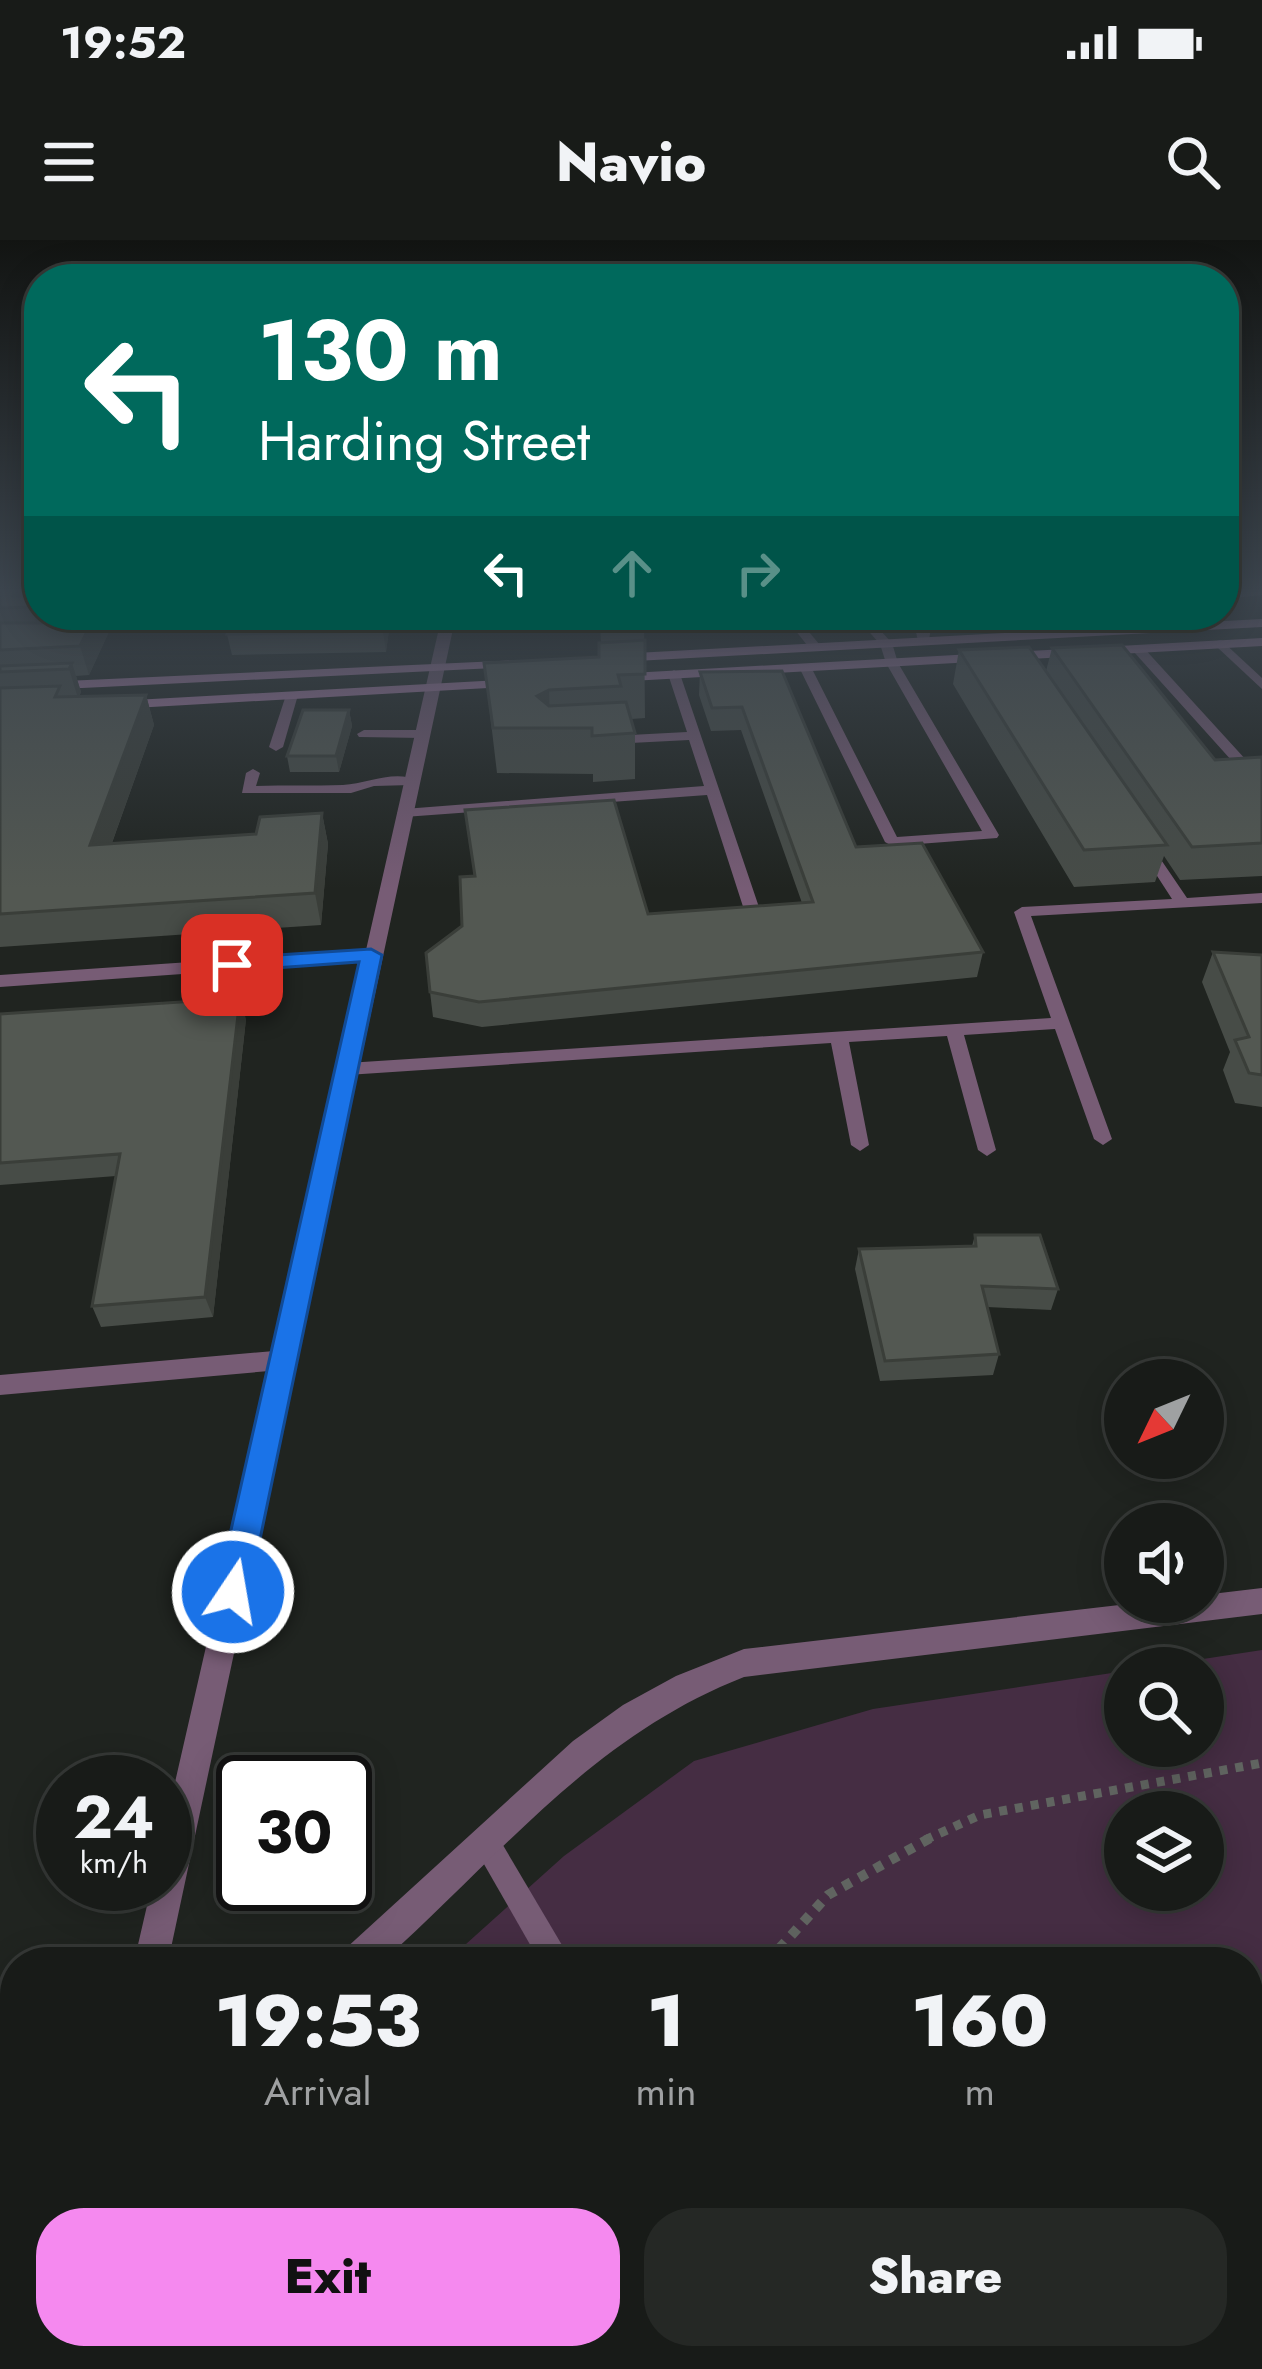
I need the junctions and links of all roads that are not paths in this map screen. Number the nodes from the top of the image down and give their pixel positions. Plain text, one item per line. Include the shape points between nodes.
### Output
1 (361, 690) edge
2 (432, 690) edge
3 (679, 690) edge
4 (816, 690) edge
5 (908, 690) edge
6 (1176, 690) edge
7 (291, 702) junction
8 (90, 706) edge
9 (364, 734) dead end
10 (423, 734) junction
11 (694, 736) junction
12 (599, 740) edge
13 (1262, 777) edge
14 (411, 782) junction
15 (269, 789) junction
16 (712, 790) junction
17 (404, 813) junction
18 (1131, 826) edge
19 (1262, 898) edge
20 (1182, 902) junction
21 (755, 919) edge
22 (371, 955) junction
23 (0, 981) edge
24 (1063, 1024) junction
25 (954, 1030) junction
26 (838, 1038) junction
27 (347, 1069) junction
28 (1102, 1139) dead end
29 (860, 1145) dead end
30 (987, 1150) dead end
31 (284, 1360) junction
32 (0, 1385) edge
33 (1262, 1601) edge
34 (487, 1844) junction
35 (155, 1947) edge
36 (373, 1947) edge
37 (548, 1947) edge

1 - 7 street
2 - 10 street
3 - 11 lane
4 - 5 lane via 892,842 992,835
6 - 13 lane
7 - 7 lane via 296,728 276,747 270,728
7 - 8 street
9 - 10 lane
10 - 14 street
11 - 12 lane
11 - 16 lane
14 - 15 lane
14 - 17 street
15 - 15 lane via 248,790 267,773
16 - 17 lane
16 - 21 lane
17 - 22 street
18 - 20 lane
19 - 20 lane
20 - 24 lane via 1022,912
22 - 23 street
22 - 27 street
24 - 25 lane
24 - 28 lane
25 - 26 lane
25 - 30 lane
26 - 27 lane
26 - 29 lane
27 - 31 street
31 - 32 street
31 - 35 street
33 - 34 street via 744,1664 693,1678 580,1754
34 - 36 street
34 - 37 lane

